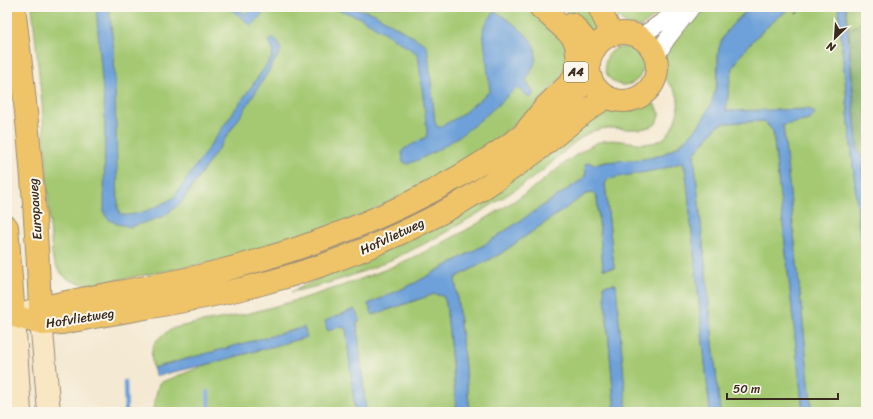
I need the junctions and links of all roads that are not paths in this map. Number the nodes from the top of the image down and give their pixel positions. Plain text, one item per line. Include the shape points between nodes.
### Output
1 (14, 7) edge
2 (540, 7) edge
3 (554, 7) edge
4 (599, 7) edge
5 (683, 7) edge
6 (692, 7) edge
7 (612, 35) junction
8 (640, 37) junction
9 (594, 50) junction
10 (656, 57) junction
11 (591, 78) junction
12 (607, 96) junction
13 (525, 132) junction
14 (7, 227) edge
15 (14, 316) junction
16 (41, 316) junction
17 (20, 412) edge
18 (49, 412) edge

1 - 16 main road, Europaweg via 37,221
2 - 13 main road, A4 via 572,36 576,44 578,62 573,80 545,107
3 - 9 main road, A4
4 - 7 main road
5 - 8 street
6 - 10 street
7 - 8 main road via 629,34
7 - 9 main road
8 - 10 main road via 650,46
9 - 11 main road via 590,64
10 - 12 main road via 657,74 644,94 629,100 617,100
11 - 12 main road via 596,87
11 - 13 main road, Hofvlietweg via 548,116
12 - 16 main road, Hofvlietweg via 537,151 488,185 425,222 361,251 278,280 233,291 62,323
13 - 16 main road, Hofvlietweg via 452,180 388,214 337,235 270,258
14 - 15 main road
15 - 16 main road, Hofvlietweg
15 - 17 main road
16 - 18 main road, Europaweg

